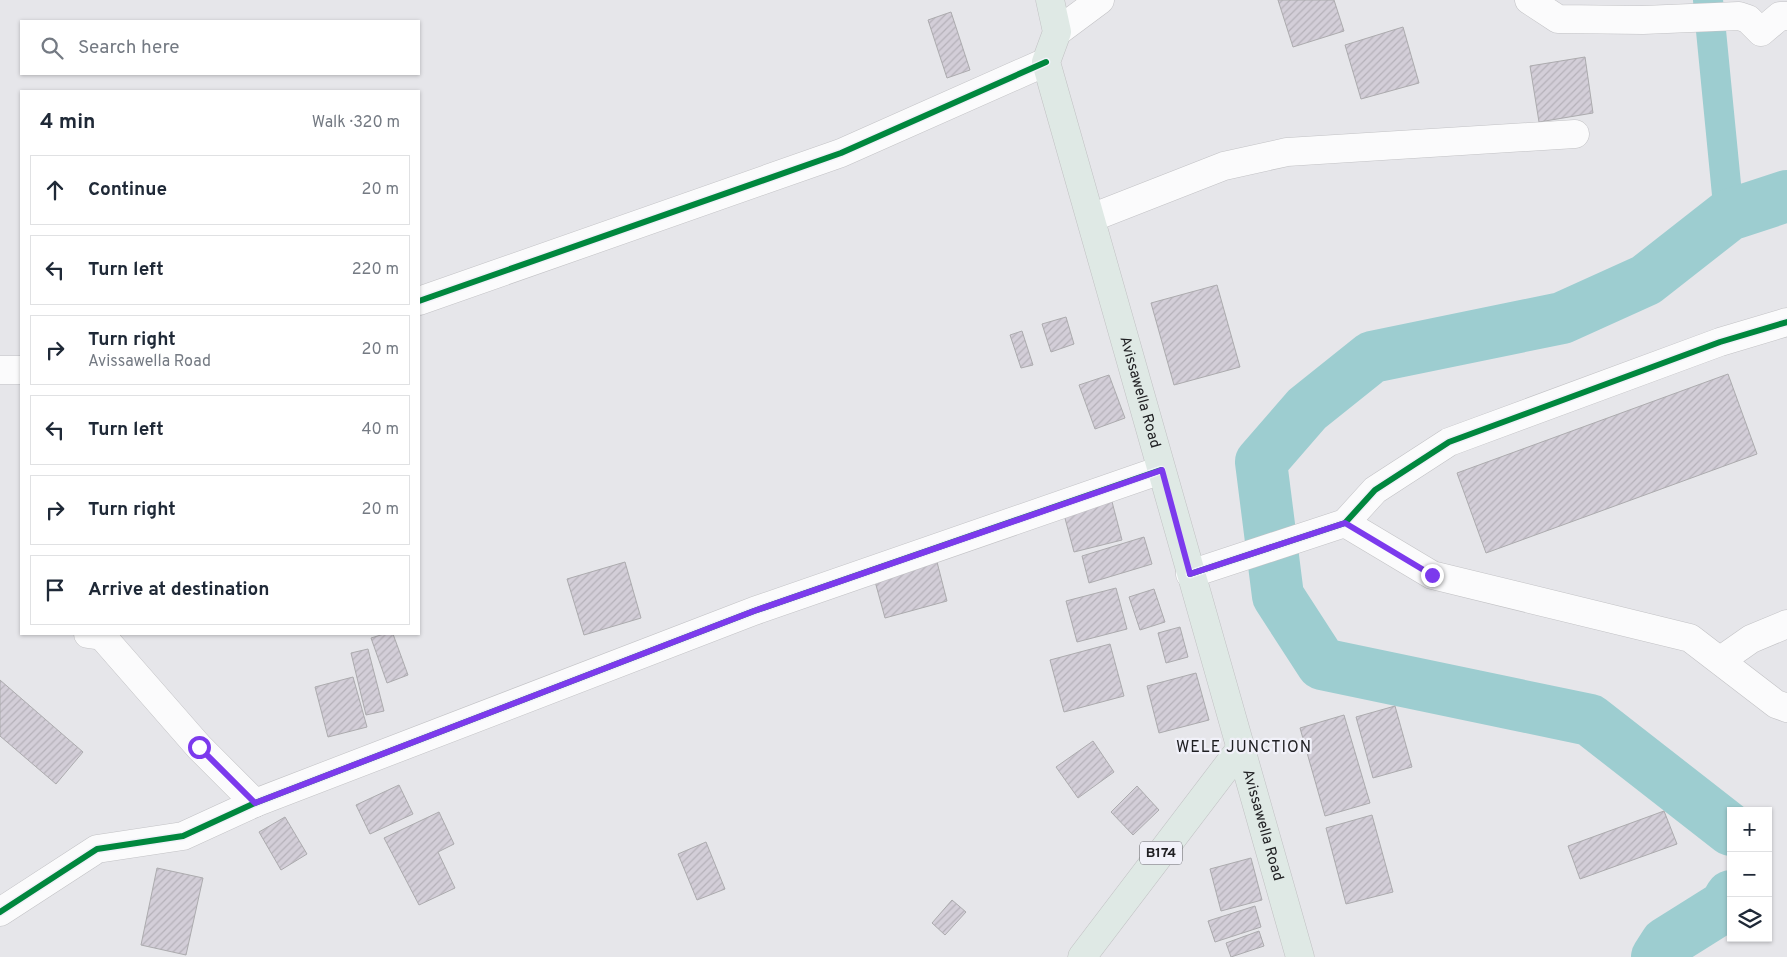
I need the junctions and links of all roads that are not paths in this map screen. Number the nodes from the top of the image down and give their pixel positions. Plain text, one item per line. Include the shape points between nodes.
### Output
1 (1050, 0) edge
2 (1100, 0) edge
3 (1528, 0) edge
4 (1787, 16) edge
5 (1057, 32) junction
6 (1046, 62) junction
7 (1576, 134) dead end
8 (1091, 218) junction
9 (420, 301) edge
10 (1787, 322) edge
11 (0, 370) edge
12 (20, 370) edge
13 (1162, 470) junction
14 (1334, 526) junction
15 (1190, 574) junction
16 (1787, 624) edge
17 (95, 635) edge
18 (1721, 660) junction
19 (1787, 708) edge
20 (1241, 748) junction
21 (255, 803) junction
22 (0, 912) edge
23 (1082, 957) edge
24 (1300, 957) edge

1 - 5 main road
2 - 5 street
3 - 4 street via 1558,18 1643,20 1739,16 1748,19 1761,32 1780,16
5 - 6 main road
6 - 8 main road, Avissawella Road
6 - 9 street via 840,153
7 - 8 street via 1287,152 1224,166
8 - 13 main road, Avissawella Road
10 - 14 street via 1720,342 1449,442 1375,490
11 - 12 street
13 - 15 main road, Avissawella Road
13 - 21 street via 754,611
14 - 15 street
14 - 18 street via 1432,575 1690,638
15 - 20 main road, Avissawella Road
16 - 18 street via 1751,639
17 - 21 street via 102,636 199,747
18 - 19 street via 1776,704
20 - 23 main road, B174
20 - 24 main road, Avissawella Road
21 - 22 street via 183,836 97,850

